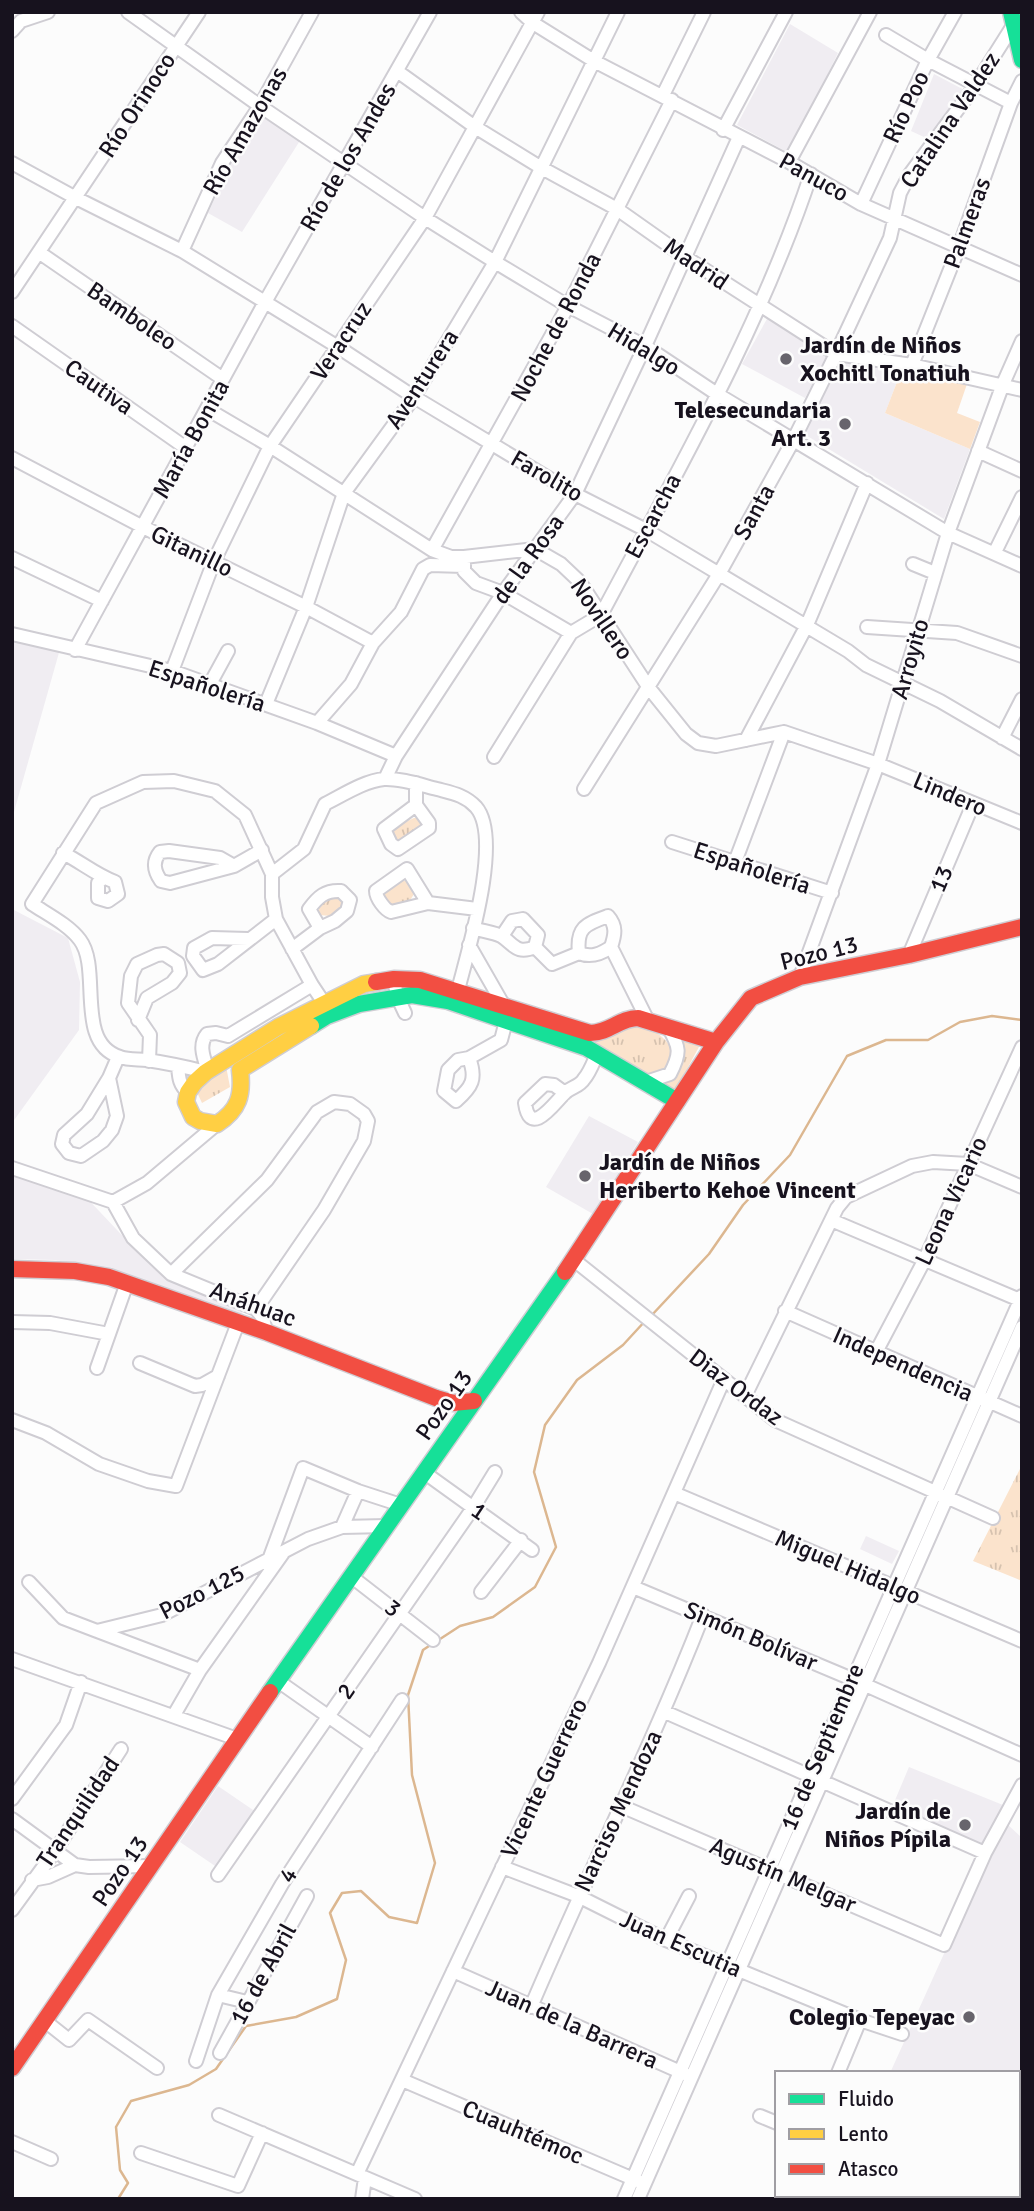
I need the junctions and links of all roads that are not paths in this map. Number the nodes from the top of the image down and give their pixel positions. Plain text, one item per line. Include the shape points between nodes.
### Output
1 (48, 12) edge
2 (128, 12) edge
3 (199, 12) edge
4 (312, 12) edge
5 (430, 12) edge
6 (521, 12) edge
7 (618, 12) edge
8 (704, 12) edge
9 (786, 12) edge
10 (870, 12) edge
11 (955, 12) edge
12 (536, 18) edge
13 (1012, 18) edge
14 (12, 31) edge
15 (886, 35) dead end
16 (175, 48) junction
17 (928, 60) junction
18 (1022, 60) edge
19 (594, 61) junction
20 (397, 71) junction
21 (1022, 81) edge
22 (975, 86) junction
23 (667, 97) junction
24 (1011, 103) junction
25 (260, 106) junction
26 (475, 127) junction
27 (723, 130) junction
28 (739, 137) junction
29 (346, 162) junction
30 (789, 162) junction
31 (12, 163) edge
32 (540, 167) junction
33 (811, 174) junction
34 (76, 198) junction
35 (861, 204) junction
36 (618, 209) junction
37 (425, 218) junction
38 (893, 219) junction
39 (960, 247) junction
40 (182, 251) junction
41 (40, 253) junction
42 (685, 257) junction
43 (495, 262) junction
44 (1022, 275) edge
45 (12, 292) edge
46 (265, 302) junction
47 (759, 305) junction
48 (568, 306) junction
49 (12, 326) edge
50 (1022, 341) edge
51 (645, 346) junction
52 (338, 347) junction
53 (836, 355) junction
54 (912, 365) junction
55 (223, 379) junction
56 (1003, 384) junction
57 (1022, 390) edge
58 (717, 394) junction
59 (414, 397) junction
60 (207, 409) junction
61 (794, 439) junction
62 (493, 444) junction
63 (270, 446) junction
64 (186, 448) junction
65 (978, 451) junction
66 (12, 458) edge
67 (1022, 471) edge
68 (867, 483) junction
69 (344, 492) junction
70 (575, 494) junction
71 (1022, 497) edge
72 (143, 527) junction
73 (646, 530) junction
74 (948, 533) junction
75 (535, 549) junction
76 (432, 550) junction
77 (995, 552) junction
78 (12, 558) edge
79 (214, 561) junction
80 (464, 561) junction
81 (913, 564) dead end
82 (1022, 566) edge
83 (935, 573) junction
84 (719, 574) junction
85 (503, 593) junction
86 (102, 601) junction
87 (306, 607) junction
88 (601, 615) junction
89 (807, 625) junction
90 (867, 627) dead end
91 (918, 630) junction
92 (571, 633) junction
93 (12, 634) edge
94 (373, 643) junction
95 (75, 650) junction
96 (228, 651) dead end
97 (1022, 656) edge
98 (172, 671) junction
99 (904, 682) junction
100 (210, 684) junction
101 (649, 688) junction
102 (1022, 699) edge
103 (266, 704) junction
104 (317, 723) junction
105 (784, 732) junction
106 (1002, 738) junction
107 (746, 740) junction
108 (1022, 750) edge
109 (396, 756) junction
110 (494, 757) dead end
111 (878, 764) junction
112 (385, 779) junction
113 (416, 783) junction
114 (584, 789) dead end
115 (416, 804) dead end
116 (973, 804) junction
117 (1022, 823) edge
118 (672, 842) dead end
119 (262, 850) junction
120 (63, 853) junction
121 (735, 862) junction
122 (234, 866) junction
123 (272, 874) junction
124 (103, 878) dead end
125 (832, 893) junction
126 (428, 903) dead end
127 (477, 909) junction
128 (276, 919) junction
129 (1022, 927) edge
130 (320, 928) dead end
131 (473, 929) junction
132 (502, 936) junction
133 (248, 939) dead end
134 (470, 945) junction
135 (535, 947) junction
136 (611, 947) junction
137 (292, 949) junction
138 (579, 953) junction
139 (909, 955) junction
140 (800, 977) junction
141 (394, 979) junction
142 (312, 985) junction
143 (458, 990) junction
144 (397, 996) junction
145 (324, 1003) junction
146 (405, 1013) dead end
147 (505, 1013) junction
148 (138, 1020) junction
149 (648, 1021) junction
150 (668, 1027) junction
151 (716, 1042) junction
152 (591, 1045) junction
153 (1022, 1048) edge
154 (118, 1057) junction
155 (469, 1058) dead end
156 (149, 1061) junction
157 (235, 1064) junction
158 (178, 1066) junction
159 (207, 1072) junction
160 (109, 1078) junction
161 (646, 1082) junction
162 (188, 1091) junction
163 (565, 1093) dead end
164 (677, 1101) junction
165 (217, 1124) junction
166 (968, 1164) junction
167 (12, 1168) edge
168 (1022, 1187) edge
169 (113, 1202) junction
170 (831, 1220) junction
171 (925, 1259) junction
172 (574, 1260) junction
173 (12, 1269) edge
174 (171, 1274) junction
175 (127, 1283) junction
176 (1021, 1299) edge
177 (256, 1309) junction
178 (785, 1311) junction
179 (12, 1322) edge
180 (239, 1323) junction
181 (1022, 1327) edge
182 (266, 1332) junction
183 (109, 1334) junction
184 (876, 1352) junction
185 (140, 1363) dead end
186 (97, 1368) dead end
187 (218, 1376) junction
188 (724, 1379) junction
189 (745, 1396) junction
190 (983, 1399) junction
191 (474, 1401) junction
192 (1022, 1416) edge
193 (12, 1420) edge
194 (495, 1472) dead end
195 (425, 1473) junction
196 (358, 1491) junction
197 (674, 1493) junction
198 (941, 1495) junction
199 (401, 1505) junction
200 (473, 1508) junction
201 (993, 1518) dead end
202 (386, 1526) junction
203 (342, 1527) junction
204 (521, 1540) junction
205 (286, 1549) junction
206 (532, 1550) dead end
207 (270, 1557) junction
208 (352, 1577) junction
209 (29, 1582) dead end
210 (632, 1587) junction
211 (899, 1588) junction
212 (481, 1592) dead end
213 (400, 1614) junction
214 (704, 1615) junction
215 (97, 1630) junction
216 (433, 1640) dead end
217 (1022, 1641) edge
218 (12, 1659) edge
219 (200, 1670) junction
220 (278, 1681) junction
221 (858, 1681) junction
222 (81, 1682) junction
223 (402, 1700) dead end
224 (665, 1712) junction
225 (174, 1715) junction
226 (328, 1718) junction
227 (237, 1739) junction
228 (372, 1747) junction
229 (121, 1749) dead end
230 (1022, 1755) edge
231 (817, 1779) junction
232 (1022, 1784) edge
233 (12, 1799) edge
234 (1011, 1803) junction
235 (621, 1806) junction
236 (1022, 1814) edge
237 (12, 1819) edge
238 (55, 1851) junction
239 (985, 1853) junction
240 (75, 1865) junction
241 (151, 1866) junction
242 (502, 1867) junction
243 (769, 1869) junction
244 (781, 1874) junction
245 (218, 1875) dead end
246 (32, 1880) junction
247 (307, 1896) dead end
248 (578, 1896) junction
249 (690, 1896) dead end
250 (12, 1910) edge
251 (666, 1940) junction
252 (733, 1968) junction
253 (453, 1971) junction
254 (218, 1995) junction
255 (247, 2002) junction
256 (531, 2007) junction
257 (860, 2020) junction
258 (45, 2021) junction
259 (902, 2034) dead end
260 (219, 2053) dead end
261 (196, 2061) dead end
262 (12, 2068) edge
263 (157, 2068) dead end
264 (839, 2071) edge
265 (686, 2074) junction
266 (402, 2080) junction
267 (219, 2115) dead end
268 (760, 2116) dead end
269 (775, 2122) edge
270 (261, 2133) junction
271 (12, 2142) edge
272 (141, 2153) dead end
273 (51, 2160) dead end
274 (361, 2176) junction
275 (639, 2182) junction
276 (362, 2199) edge
277 (415, 2199) edge
278 (624, 2199) edge
279 (638, 2199) edge

1 - 14 street via 21,21
2 - 16 street, Hidalgo
3 - 16 street, Río Orinoco
4 - 25 street, Río Amazonas
5 - 20 street, Río de los Andes
6 - 12 street, Panuco
7 - 19 street, Aventurera
8 - 23 street, Noche de Ronda
9 - 27 street
10 - 30 street
11 - 17 street, Río Poo
12 - 19 street, Panuco
12 - 26 street, Veracruz
13 - 18 main road
13 - 22 street, Catalina Valdez
15 - 17 street
16 - 25 street, Hidalgo
16 - 34 street, Río Orinoco
17 - 22 street
17 - 35 street, Río Poo
19 - 23 street, Panuco
19 - 32 street, Aventurera
20 - 26 street, Madrid
20 - 29 street, Río de los Andes
21 - 24 street, Palmeras
22 - 24 street
22 - 38 street, Catalina Valdez via 910,174
23 - 27 street, Panuco
23 - 36 street, Noche de Ronda
24 - 39 street, Palmeras
25 - 29 street, Hidalgo
25 - 40 street, Río Amazonas via 222,163
26 - 32 street, Madrid
26 - 37 street, Veracruz
27 - 28 street, Panuco
28 - 30 street, Panuco
28 - 42 street, de la Rosa
29 - 37 street, Hidalgo
29 - 46 street, Río de los Andes
30 - 33 street, Panuco
31 - 34 street, Farolito
32 - 36 street, Madrid
32 - 43 street, Aventurera
33 - 35 street, Panuco
33 - 47 street, Escarcha
34 - 40 street, Farolito
34 - 41 street, Río Orinoco
35 - 38 street, Panuco
36 - 42 street, Madrid
36 - 48 street, Noche de Ronda
37 - 43 street, Hidalgo
37 - 52 street, Veracruz
38 - 39 street, Panuco
38 - 53 street, Santa via 890,238
39 - 44 street, Panuco
39 - 54 street, Palmeras
40 - 46 street, Farolito
41 - 45 street, Río Orinoco
41 - 55 street, Bamboleo
42 - 47 street, Madrid
42 - 51 street, de la Rosa
43 - 48 street, Hidalgo
43 - 59 street, Aventurera
46 - 52 street, Farolito
46 - 55 street, María Bonita
47 - 53 street, Madrid
47 - 58 street, Escarcha
48 - 51 street, Hidalgo
48 - 62 street, Noche de Ronda
49 - 64 street, Cautiva
50 - 56 street, Arroyito
51 - 58 street, Hidalgo
51 - 70 street, de la Rosa
52 - 59 street, Farolito
52 - 63 street, Veracruz
53 - 54 street, Madrid
53 - 61 street, Santa
54 - 56 street, Madrid
55 - 60 street, María Bonita
56 - 57 street, Madrid
56 - 65 street, Arroyito
58 - 61 street, Hidalgo
58 - 73 street, Escarcha
59 - 62 street, Farolito
59 - 69 street, Aventurera
60 - 63 street
60 - 64 street, María Bonita
61 - 68 street, Hidalgo
61 - 84 street, Santa
62 - 70 street, Farolito
62 - 76 street, Noche de Ronda
63 - 69 street
63 - 79 street, Veracruz
64 - 72 street, María Bonita
65 - 67 street
65 - 74 street, Arroyito
66 - 72 street, Gitanillo
68 - 74 street, Hidalgo
68 - 89 street
69 - 76 street
69 - 87 street, Aventurera
70 - 73 street, Farolito
70 - 75 street, de la Rosa
71 - 77 street
72 - 79 street, Gitanillo
72 - 86 street, María Bonita
73 - 84 street, Farolito
73 - 88 street, Escarcha
74 - 77 street, Hidalgo
74 - 83 street, Arroyito
75 - 80 street
75 - 85 street, de la Rosa
75 - 88 street, Novillero via 580,582
76 - 80 street
77 - 82 street, Hidalgo
78 - 86 street
79 - 87 street, Gitanillo
79 - 98 street, Veracruz
80 - 85 street via 464,571 476,583
80 - 94 street via 424,569 401,611
81 - 83 street
83 - 91 street, Arroyito
84 - 89 street, Farolito
84 - 101 street, Santa
85 - 92 street
85 - 109 street, de la Rosa
86 - 95 street, María Bonita
87 - 94 street, Gitanillo
87 - 103 street, Aventurera
88 - 92 street
88 - 101 street, Novillero
89 - 99 street, Farolito via 866,665
89 - 107 street
90 - 91 street
91 - 97 street via 957,633
91 - 99 street, Arroyito
92 - 110 street
93 - 95 street, Españolería
94 - 104 street via 351,684
95 - 98 street, Españolería
96 - 100 street
98 - 100 street, Españolería
99 - 106 street, Farolito
99 - 111 street, Arroyito
100 - 103 street, Españolería
101 - 107 street, Novillero via 698,743 716,746
101 - 114 street, Santa
102 - 106 street
103 - 104 street, Españolería
104 - 109 street, Españolería
105 - 107 street, Novillero
105 - 111 street
105 - 121 street
106 - 108 street, Farolito
109 - 112 street, de la Rosa
111 - 116 street, Lindero
111 - 125 street, Arroyito
112 - 113 street
112 - 123 street via 325,804 304,849
113 - 115 street
113 - 127 street via 465,797 486,826 487,853
116 - 117 street, Lindero
116 - 139 street, 13
118 - 121 street, Españolería
119 - 120 street via 245,815 215,791 174,781 143,782 96,803
119 - 122 street
119 - 123 street
120 - 124 street
120 - 154 street via 32,904 80,940 86,954 95,1032 100,1044
121 - 125 street, Españolería
122 - 122 street via 220,858 169,851 160,852 154,872 170,883
123 - 128 street
125 - 140 street, Arroyito
126 - 127 street
127 - 131 street
128 - 133 street
128 - 137 street
129 - 139 main road, Pozo 13
130 - 137 street
131 - 132 street
131 - 134 street
132 - 135 street via 526,951
132 - 135 street via 512,921 523,919 538,935
134 - 143 street
134 - 147 street
135 - 138 street via 552,964
136 - 138 street via 600,954
136 - 138 street via 614,922 608,916 582,928
136 - 149 street
137 - 142 street
139 - 140 main road, Pozo 13
140 - 151 main road, Pozo 13 via 751,998
141 - 143 main road
141 - 144 street
141 - 145 main road via 364,984
142 - 145 street
142 - 159 street via 228,1036 207,1034 202,1053
143 - 147 main road
144 - 146 street
144 - 147 main road via 440,999
144 - 157 main road via 327,1016
145 - 157 main road via 278,1027
147 - 152 main road
147 - 155 street via 501,1040
148 - 148 street via 147,998 180,973 177,963 164,954 137,964 131,975 128,1003
148 - 156 street via 150,1035
149 - 150 main road
149 - 152 main road via 629,1018
150 - 151 main road
150 - 161 street via 678,1045 677,1060 670,1074
151 - 164 main road, Pozo 13
152 - 161 main road
152 - 163 street via 583,1082
153 - 166 street, Leona Vicario
154 - 156 street
154 - 160 street
156 - 158 street
157 - 159 main road
157 - 165 main road via 242,1086 239,1103
158 - 159 street
158 - 162 street via 179,1079
159 - 162 main road
160 - 160 street via 87,1114 64,1135 62,1144 69,1153 81,1156 112,1130 117,1116
161 - 164 main road
162 - 165 main road via 186,1102 193,1116
164 - 172 main road, Pozo 13
165 - 169 street via 147,1183
166 - 168 street
166 - 170 street via 912,1166 846,1197
166 - 171 street, Leona Vicario
167 - 169 street
169 - 174 street via 133,1238
170 - 171 street
170 - 178 street
171 - 176 street
171 - 184 street, Leona Vicario
172 - 188 street, Diaz Ordaz
172 - 191 main road, Pozo 13
173 - 175 main road, Anáhuac via 75,1270
174 - 177 street
174 - 177 street via 267,1180 317,1112 334,1102 350,1104 368,1121 364,1141 324,1210
175 - 180 main road, Anáhuac
175 - 183 street
176 - 190 street, 16 de Septiembre
177 - 182 street
178 - 184 street, Independencia
178 - 189 street
179 - 183 street via 50,1323
180 - 182 main road, Anáhuac
180 - 187 street
181 - 190 street, 16 de Septiembre
182 - 191 main road, Anáhuac via 436,1398 453,1403
183 - 186 street
184 - 190 street, Independencia
185 - 187 street via 195,1386
187 - 193 street via 176,1486 99,1464 46,1433
188 - 189 street, Diaz Ordaz
188 - 197 street, Vicente Guerrero
189 - 198 street, Diaz Ordaz via 775,1420
190 - 192 street, Independencia
190 - 198 street, 16 de Septiembre
191 - 195 main road, Pozo 13
194 - 200 street, 2
195 - 199 main road, Pozo 13
195 - 200 street, 1
196 - 199 street
196 - 203 street
196 - 207 street via 303,1468
197 - 210 street, Vicente Guerrero
197 - 211 street, Miguel Hidalgo
198 - 201 street, Diaz Ordaz
198 - 211 street, 16 de Septiembre
199 - 202 main road, Pozo 13
200 - 204 street, 1
200 - 213 street, 2
202 - 203 street, Pozo 125
202 - 208 main road, Pozo 13
203 - 205 street, Pozo 125
204 - 206 street, 1
204 - 212 street
205 - 207 street, Pozo 125
205 - 219 street
207 - 215 street, Pozo 125 via 162,1615
208 - 213 street, 3
208 - 220 main road, Pozo 13
209 - 215 street via 64,1618
210 - 214 street, Simón Bolívar
210 - 242 street, Vicente Guerrero
211 - 217 street, Miguel Hidalgo
211 - 221 street, 16 de Septiembre
213 - 216 street, 3
213 - 226 street, 2
214 - 221 street, Simón Bolívar
214 - 224 street, Narciso Mendoza
215 - 219 street
218 - 222 street
219 - 225 street
220 - 226 street
220 - 227 main road, Pozo 13
221 - 230 street, Simón Bolívar
221 - 231 street, 16 de Septiembre
222 - 225 street
222 - 233 street via 66,1724
223 - 228 street, 4
224 - 231 street
224 - 235 street, Narciso Mendoza
225 - 227 street
226 - 228 street
226 - 245 street, 2
227 - 241 main road, Pozo 13
228 - 254 street, 4 via 282,1884
229 - 238 street, Tranquilidad
231 - 239 street
231 - 243 street, 16 de Septiembre
231 - 244 street, 16 de Septiembre
232 - 234 street
234 - 236 street
234 - 239 street
235 - 243 street, Agustín Melgar
235 - 248 street, Narciso Mendoza
237 - 238 street
238 - 240 street
238 - 246 street, Tranquilidad
239 - 244 street, Agustín Melgar via 944,1945
240 - 241 street
240 - 246 street
241 - 258 main road, Pozo 13
242 - 248 street, Juan Escutia
242 - 253 street, Vicente Guerrero
243 - 244 street, Agustín Melgar
243 - 252 street, 16 de Septiembre
244 - 252 street, 16 de Septiembre
246 - 250 street, Tranquilidad
247 - 255 street, 16 de Abril
248 - 251 street, Juan Escutia
248 - 256 street, Narciso Mendoza
249 - 251 street
251 - 252 street, Juan Escutia
252 - 257 street, Juan Escutia
252 - 265 street, 16 de Septiembre
253 - 256 street, Juan de la Barrera
253 - 266 street, Vicente Guerrero
254 - 255 street
254 - 261 street, 4
255 - 260 street, 16 de Abril
256 - 265 street, Juan de la Barrera
257 - 259 street, Juan Escutia
257 - 264 street
258 - 262 main road, Pozo 13
258 - 263 street via 69,2040 88,2020
265 - 275 street, 16 de Septiembre
266 - 274 street, Vicente Guerrero
266 - 275 street, Cuauhtémoc
267 - 270 street
268 - 269 street
270 - 272 street via 238,2186
270 - 274 street
271 - 273 street
274 - 276 street, Vicente Guerrero
274 - 277 street
275 - 278 street, 16 de Septiembre
275 - 279 street, 16 de Septiembre

